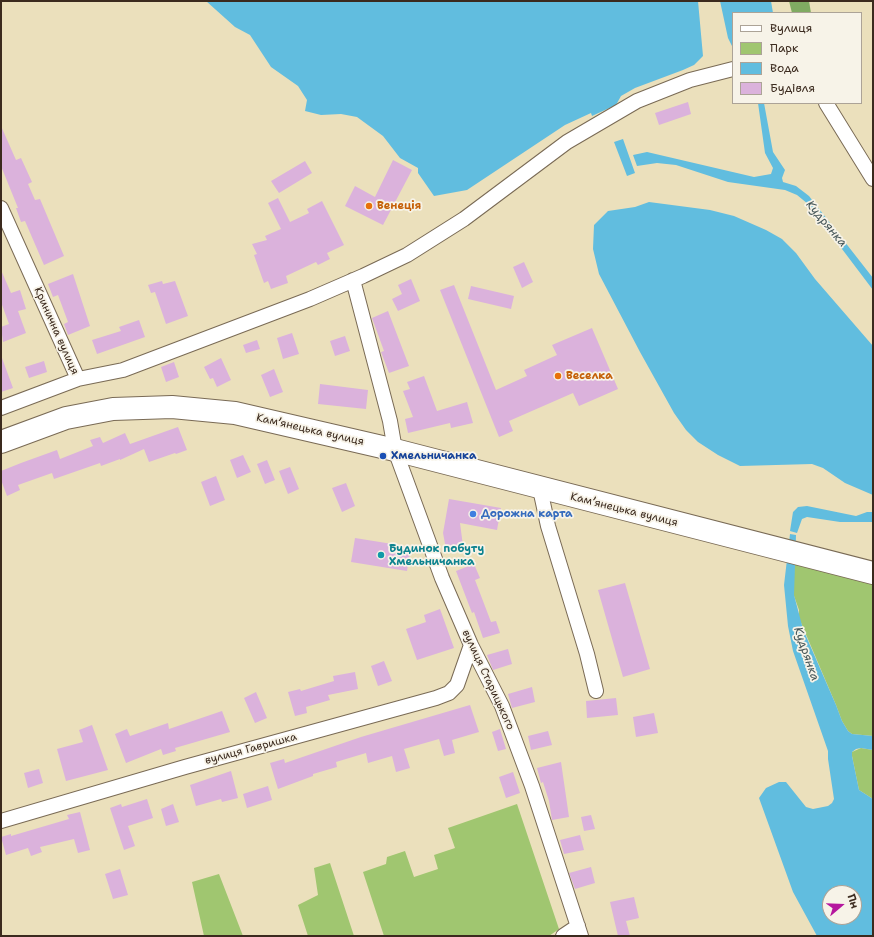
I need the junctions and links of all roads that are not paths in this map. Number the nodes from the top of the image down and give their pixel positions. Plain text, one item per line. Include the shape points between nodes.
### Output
1 (732, 69) edge
2 (827, 104) edge
3 (873, 178) edge
4 (1, 208) edge
5 (353, 280) junction
6 (78, 379) junction
7 (1, 408) edge
8 (1, 442) edge
9 (395, 450) junction
10 (540, 489) junction
11 (873, 573) edge
12 (471, 645) junction
13 (596, 691) dead end
14 (1, 821) edge
15 (579, 931) edge
16 (563, 936) edge

1 - 5 street via 690,80 637,101 566,142 453,226 407,255
2 - 3 street
4 - 6 street, Кринична вулиця
5 - 6 street via 310,299 123,370
5 - 9 street, вулиця Старицького via 390,421
6 - 7 street, Кринична вулиця
8 - 9 main road, Камʼянецька вулиця via 66,418 113,409 172,407 235,413
9 - 10 main road, Камʼянецька вулиця
9 - 12 street, вулиця Старицького via 442,578
10 - 11 main road, Камʼянецька вулиця
10 - 13 street via 548,526
12 - 14 street, вулиця Гавришка via 457,685 449,693 436,698
12 - 15 street, вулиця Старицького via 502,706 530,779
15 - 16 street

